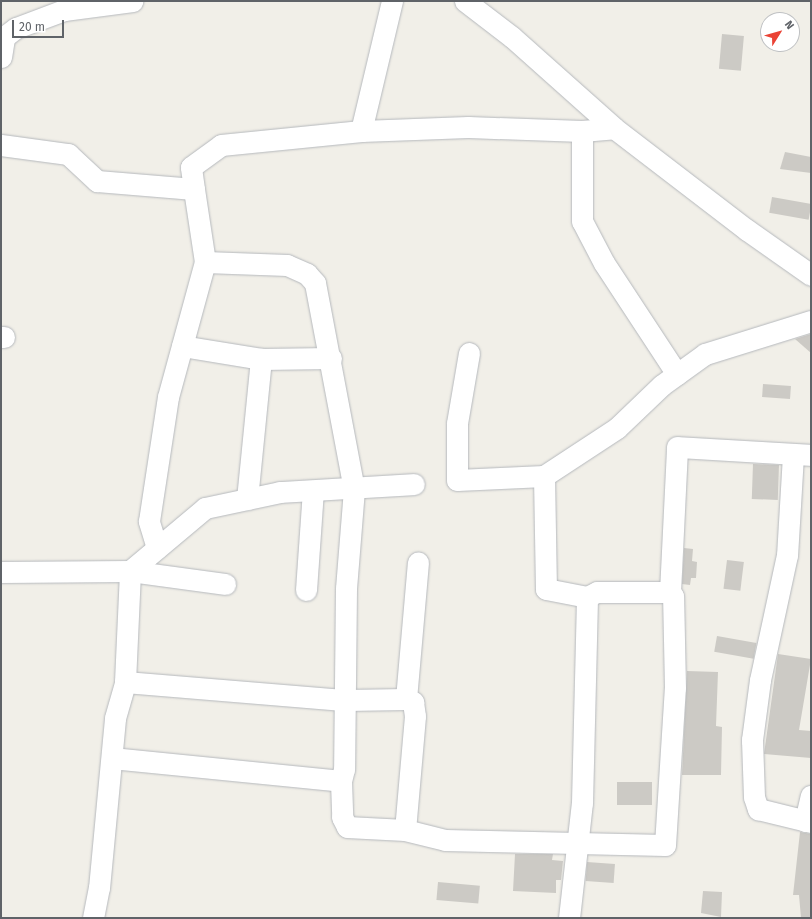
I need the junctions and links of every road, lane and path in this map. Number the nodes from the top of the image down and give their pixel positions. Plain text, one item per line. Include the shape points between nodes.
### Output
1 (132, 1) edge
2 (392, 1) edge
3 (465, 1) edge
4 (63, 6) edge
5 (1, 57) edge
6 (614, 128) junction
7 (361, 131) junction
8 (582, 131) junction
9 (1, 145) edge
10 (194, 189) junction
11 (205, 262) junction
12 (811, 274) edge
13 (811, 321) edge
14 (182, 346) junction
15 (469, 353) dead end
16 (332, 358) junction
17 (261, 359) junction
18 (678, 374) junction
19 (802, 455) edge
20 (544, 476) junction
21 (414, 484) dead end
22 (354, 489) junction
23 (313, 491) junction
24 (247, 499) junction
25 (157, 548) junction
26 (418, 564) dead end
27 (130, 571) junction
28 (1, 572) edge
29 (225, 584) dead end
30 (306, 590) dead end
31 (670, 592) junction
32 (587, 597) junction
33 (125, 682) junction
34 (406, 699) junction
35 (346, 700) junction
36 (112, 758) junction
37 (341, 781) junction
38 (811, 796) edge
39 (808, 822) edge
40 (405, 830) junction
41 (577, 843) junction
42 (93, 918) edge
43 (569, 918) edge

1 - 4 street
2 - 7 street
3 - 6 street via 512,37
4 - 5 street via 16,28 4,37
6 - 8 street
6 - 12 street via 747,230
7 - 8 street via 468,127
7 - 10 street via 221,145 191,167
8 - 18 street via 582,221 604,263
9 - 10 street via 68,154 97,181
10 - 11 street
11 - 14 street
11 - 16 street via 287,265 307,274 315,283
13 - 18 street via 705,354
14 - 17 street
14 - 25 street via 168,397 149,521
15 - 20 street via 457,424 457,480
16 - 17 street
16 - 22 street
17 - 24 street
18 - 20 street via 618,428
19 - 31 street via 677,447
19 - 39 street via 787,555 760,680 752,740 754,797 758,809
20 - 32 street via 546,589
21 - 22 street
22 - 23 street
22 - 35 street via 346,588
23 - 24 street via 280,492
23 - 30 street
24 - 25 street via 205,508
25 - 27 street
26 - 34 street
27 - 28 street
27 - 29 street
27 - 33 street
31 - 32 street via 597,592
31 - 41 street via 673,596 675,688 665,845
32 - 41 street via 582,802
33 - 35 street
33 - 36 street via 115,718
34 - 35 street
34 - 40 street via 413,702 415,716
35 - 37 street via 344,769
36 - 37 street
36 - 42 street via 99,888
37 - 40 street via 343,824 356,828
38 - 39 street
40 - 41 street via 445,840
41 - 43 street

